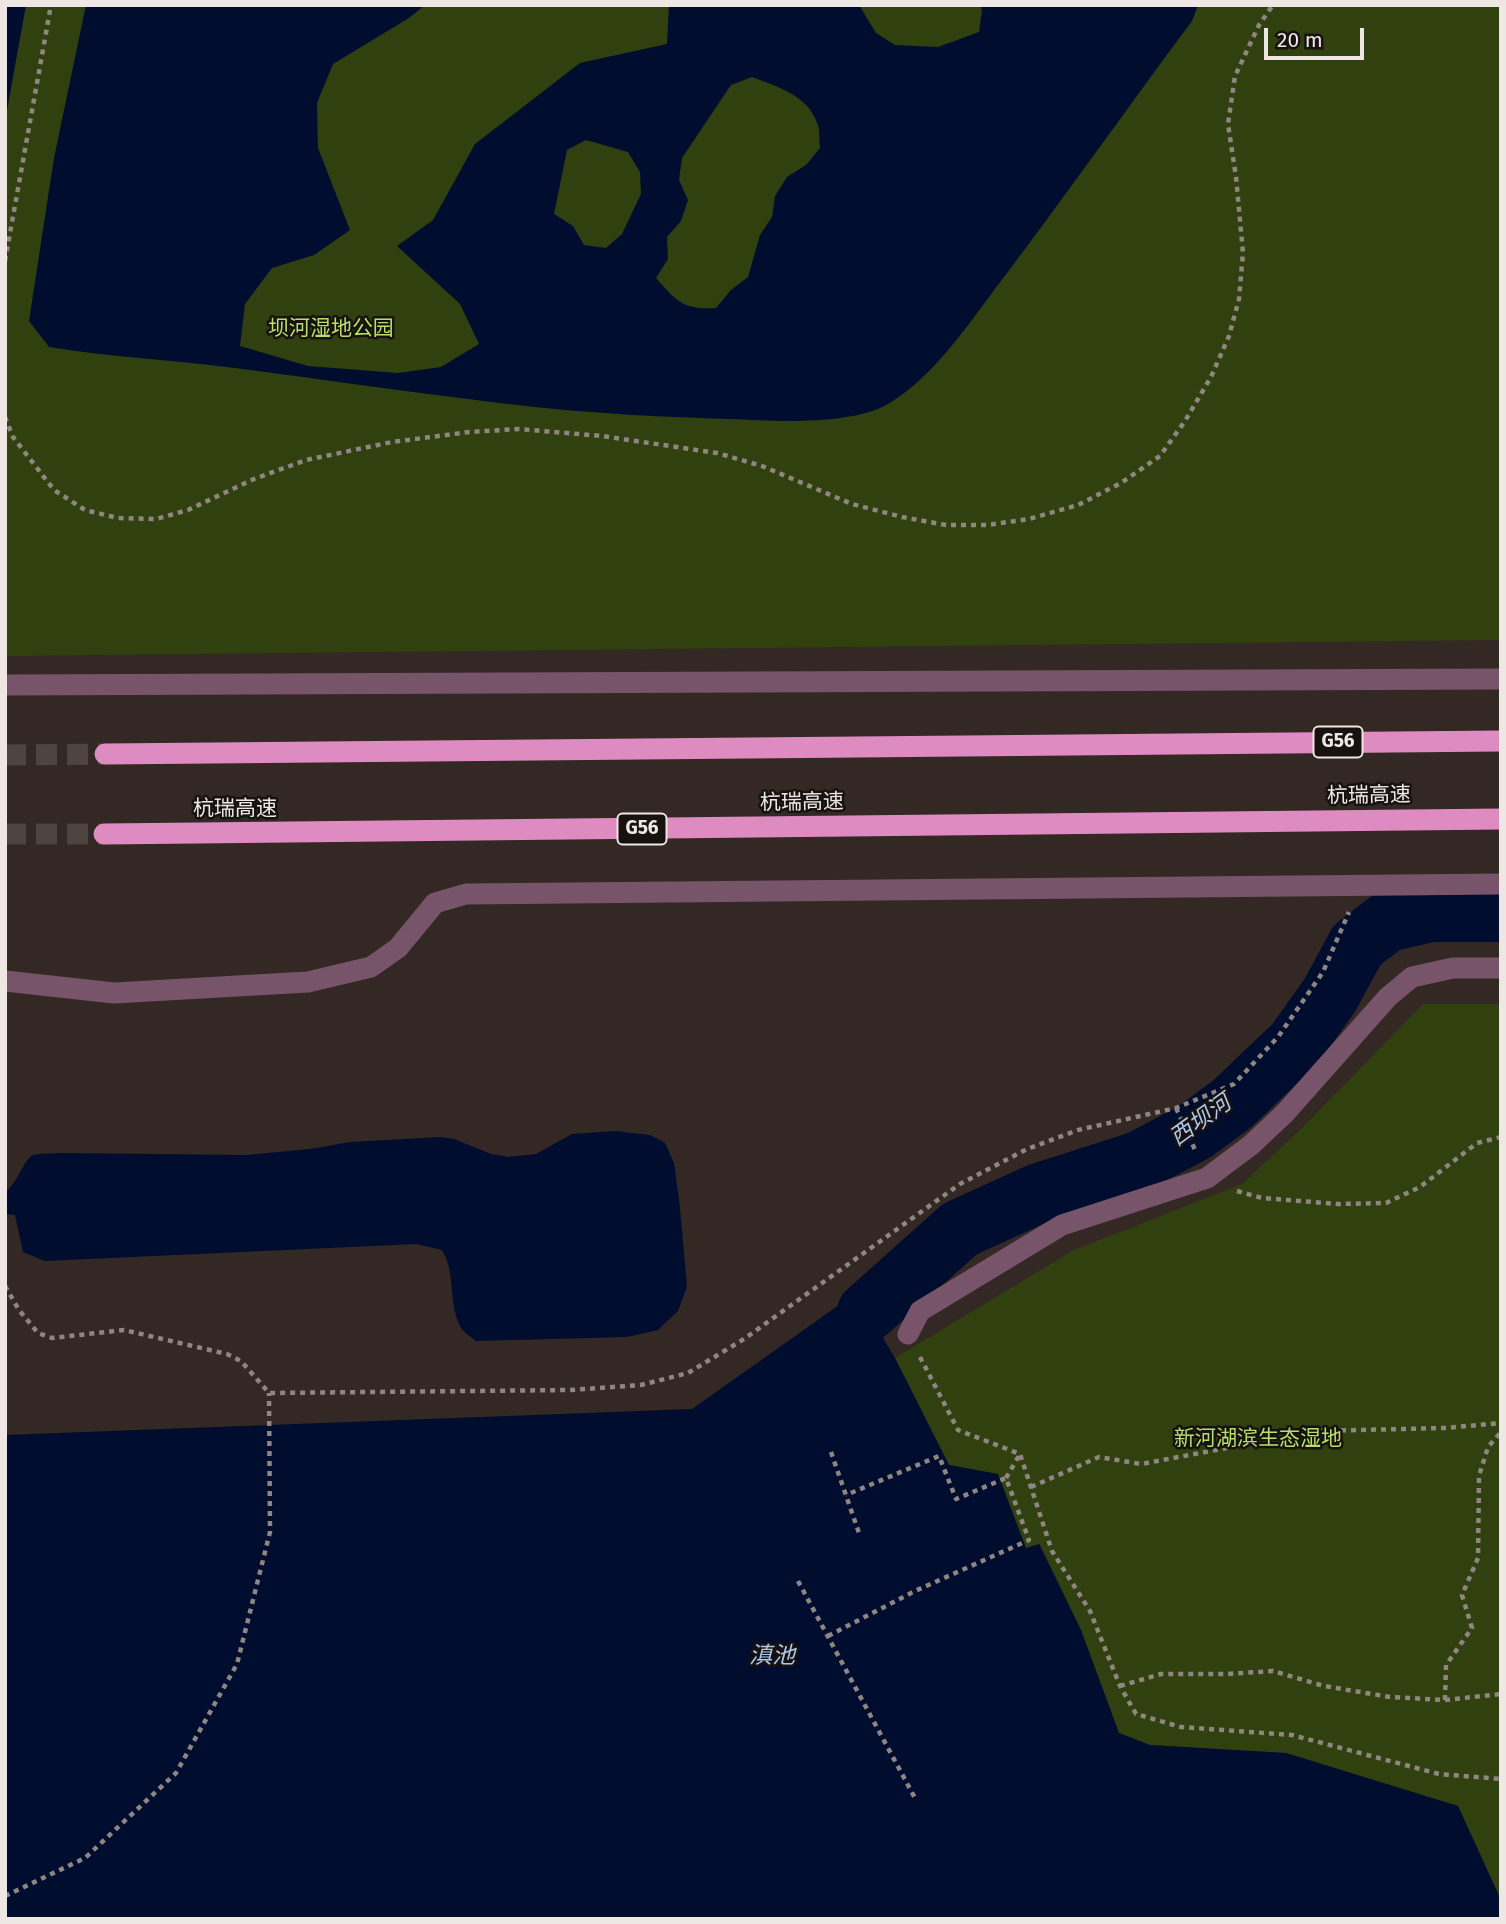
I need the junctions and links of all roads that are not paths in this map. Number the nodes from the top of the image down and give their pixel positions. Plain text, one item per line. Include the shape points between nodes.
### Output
1 (1501, 679) edge
2 (5, 685) edge
3 (1501, 741) edge
4 (105, 754) tunnel mouth
5 (1501, 819) edge
6 (104, 834) tunnel mouth
7 (1501, 884) edge
8 (1501, 968) edge
9 (5, 981) edge
10 (908, 1334) road end

1 - 2 lane
3 - 4 highway, G56
5 - 6 highway, 杭瑞高速 / G56
7 - 9 lane via 466,894 435,903 398,947 372,967 308,982 114,993
8 - 10 lane via 1453,968 1412,977 1388,997 1285,1113 1207,1178 1062,1226 920,1311

